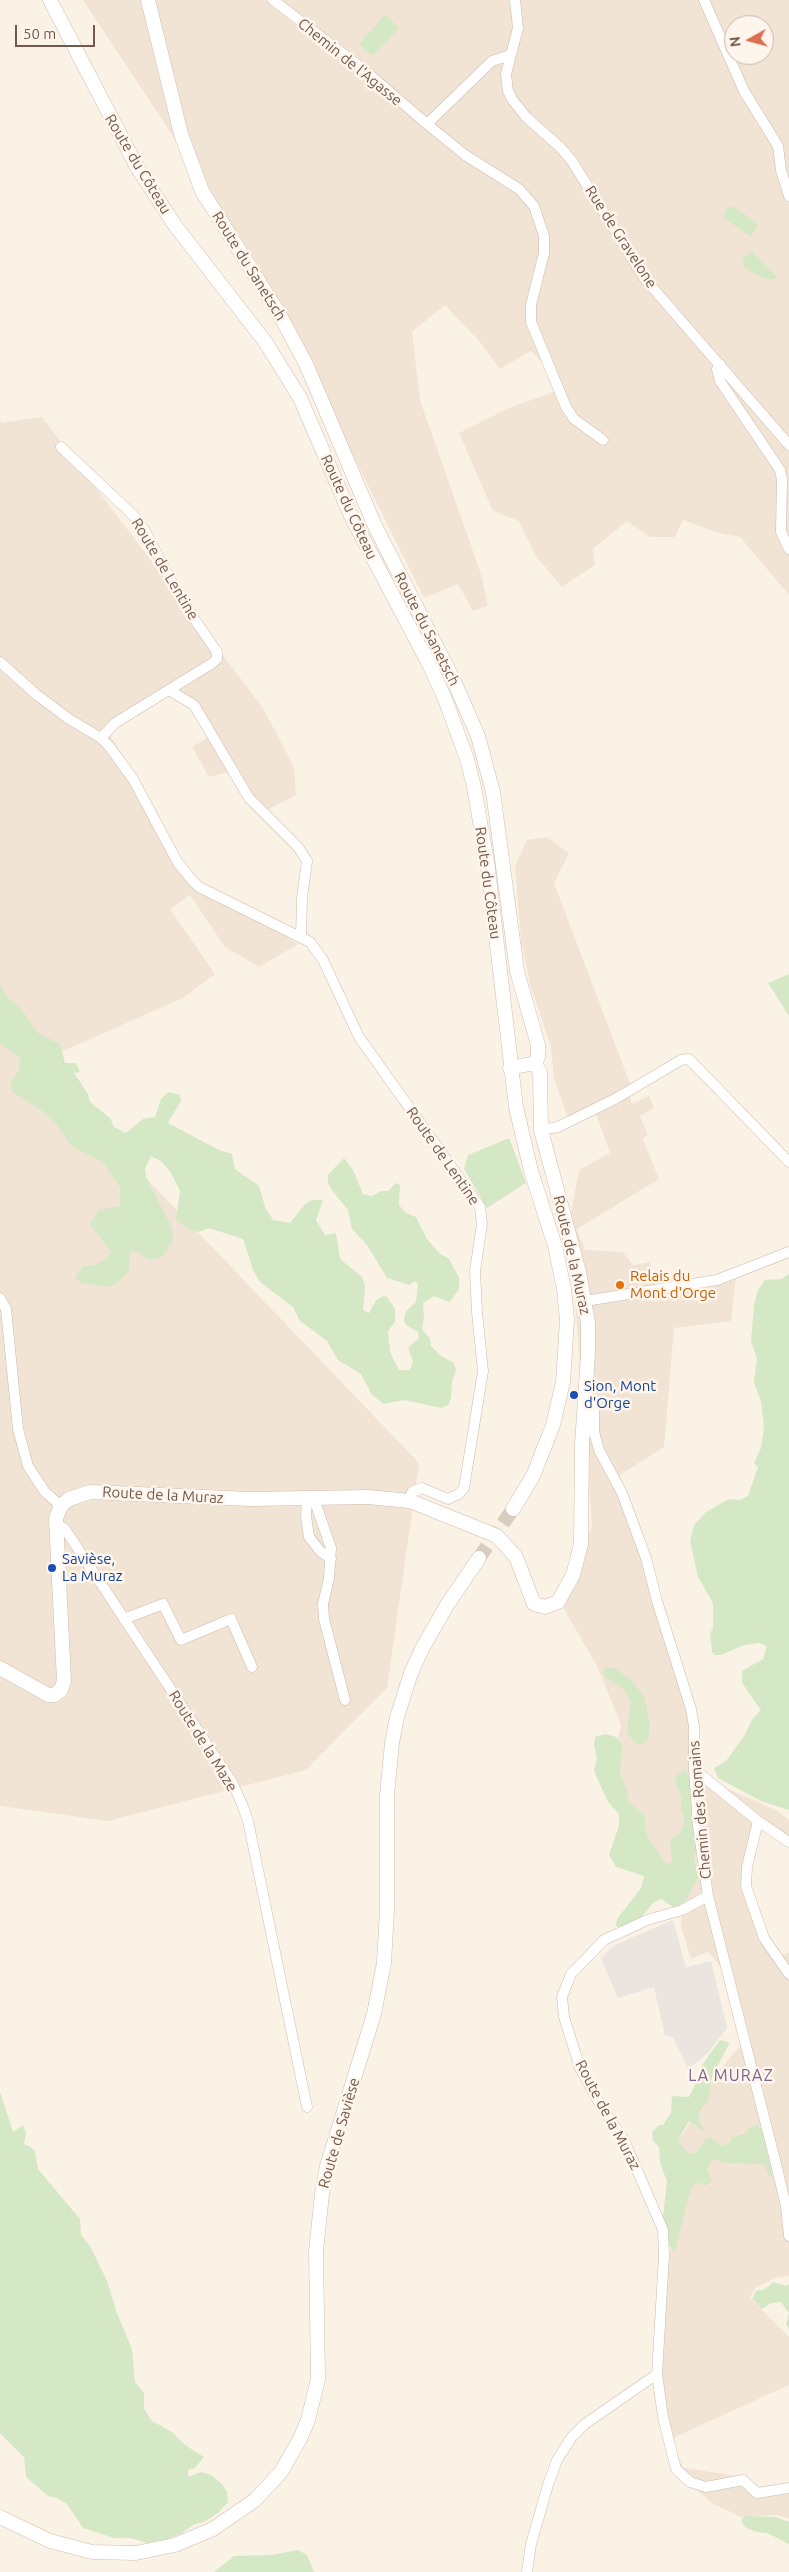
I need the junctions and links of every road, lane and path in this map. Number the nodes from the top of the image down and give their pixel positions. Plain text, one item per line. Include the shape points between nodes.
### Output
1 (50, 0) edge
2 (148, 0) edge
3 (273, 0) edge
4 (516, 0) edge
5 (704, 0) edge
6 (510, 54) junction
7 (427, 124) junction
8 (789, 196) edge
9 (720, 364) junction
10 (603, 440) dead end
11 (789, 445) edge
12 (61, 447) dead end
13 (789, 549) edge
14 (0, 662) edge
15 (169, 690) junction
16 (101, 738) junction
17 (301, 937) junction
18 (535, 1063) junction
19 (510, 1068) junction
20 (541, 1130) junction
21 (789, 1162) edge
22 (789, 1252) edge
23 (0, 1298) edge
24 (585, 1302) junction
25 (585, 1397) junction
26 (310, 1499) junction
27 (410, 1501) junction
28 (61, 1506) junction
29 (513, 1509) tunnel mouth
30 (55, 1523) junction
31 (479, 1558) tunnel mouth
32 (331, 1559) junction
33 (124, 1618) junction
34 (252, 1667) dead end
35 (0, 1668) edge
36 (345, 1700) dead end
37 (694, 1769) junction
38 (758, 1821) junction
39 (789, 1842) edge
40 (708, 1896) junction
41 (789, 1974) edge
42 (307, 2107) dead end
43 (789, 2236) edge
44 (657, 2374) junction
45 (789, 2488) edge
46 (0, 2517) edge
47 (527, 2572) edge

1 - 19 street, Route du Côteau via 137,167 183,235 266,343 295,389 351,516 445,699 467,759 480,819
2 - 18 street, Route du Sanetsch via 181,134 202,191 278,312 306,364 376,526 478,736 494,792 517,971 538,1045
3 - 7 street, Chemin de l'Agasse via 363,69
4 - 6 street, Rue de Gravelone via 518,28
5 - 8 street via 744,91 778,146
6 - 7 street via 492,61
6 - 9 street, Rue de Gravelone via 506,83 517,108 568,157 645,279
7 - 10 street, Chemin de l'Agasse via 466,155 519,189 534,206 544,236 544,253 532,298 531,322 566,407 574,419
9 - 11 street, Rue de Gravelone
9 - 13 street via 717,369 720,381 780,470 781,532
12 - 15 street, Route de Lentine via 134,516 180,598 217,652 217,659 211,664
14 - 16 street, Route de Lentine via 49,704
15 - 16 street, Route de Lentine via 115,723
15 - 17 street via 194,705 249,798 298,847 307,861
16 - 17 street, Route de Lentine via 133,779 178,863 199,887
17 - 27 street, Route de Lentine via 319,953 360,1037 441,1156 475,1198 482,1216 475,1271 484,1371 464,1488 448,1498 422,1488 412,1492
18 - 19 street
18 - 20 street, Route de la Muraz via 540,1073
19 - 29 street via 519,1126 558,1260 566,1304 567,1336 563,1382 553,1425 533,1476
20 - 21 street via 558,1127 681,1060 689,1059
20 - 24 street, Route de la Muraz
22 - 24 street via 718,1280
23 - 28 street via 6,1309 18,1429 28,1466 45,1492
24 - 25 street, Route de la Muraz via 588,1339
25 - 27 street, Route de la Muraz via 581,1544 573,1575 553,1605 542,1607 532,1602 516,1557 497,1536
25 - 37 street, Chemin des Romains via 594,1402 598,1450 622,1493 646,1558 680,1671 694,1726
26 - 27 street, Route de la Muraz via 368,1497
26 - 28 street, Route de la Muraz via 236,1499 106,1492 77,1495
26 - 32 street via 328,1537
26 - 32 street via 306,1516 309,1537
28 - 30 street
30 - 33 street, Route de la Maze via 65,1529
30 - 35 street via 63,1687 51,1696
31 - 46 street, Route de Savièse via 423,1647 411,1672 397,1717 387,1795 384,1962 374,2014 325,2175 316,2251 318,2379 308,2420 296,2447 281,2472 243,2510 194,2538 154,2550 116,2554 71,2548 30,2534
32 - 36 street via 323,1604 324,1618
33 - 34 street via 163,1604 181,1640 231,1619
33 - 42 street, Route de la Maze via 233,1784 248,1820
37 - 38 street
37 - 40 street, Chemin des Romains
38 - 39 street
38 - 41 street via 746,1886 764,1938
40 - 43 street, Chemin des Romains via 776,2164
40 - 44 street, Route de la Muraz via 682,1910 647,1920 604,1940 571,1974 562,1997 564,2017 580,2068 624,2140 663,2230
44 - 45 street, Route de la Muraz via 676,2469 690,2482 706,2487 743,2480 757,2493
44 - 47 street via 571,2438 557,2460 548,2485 531,2544

